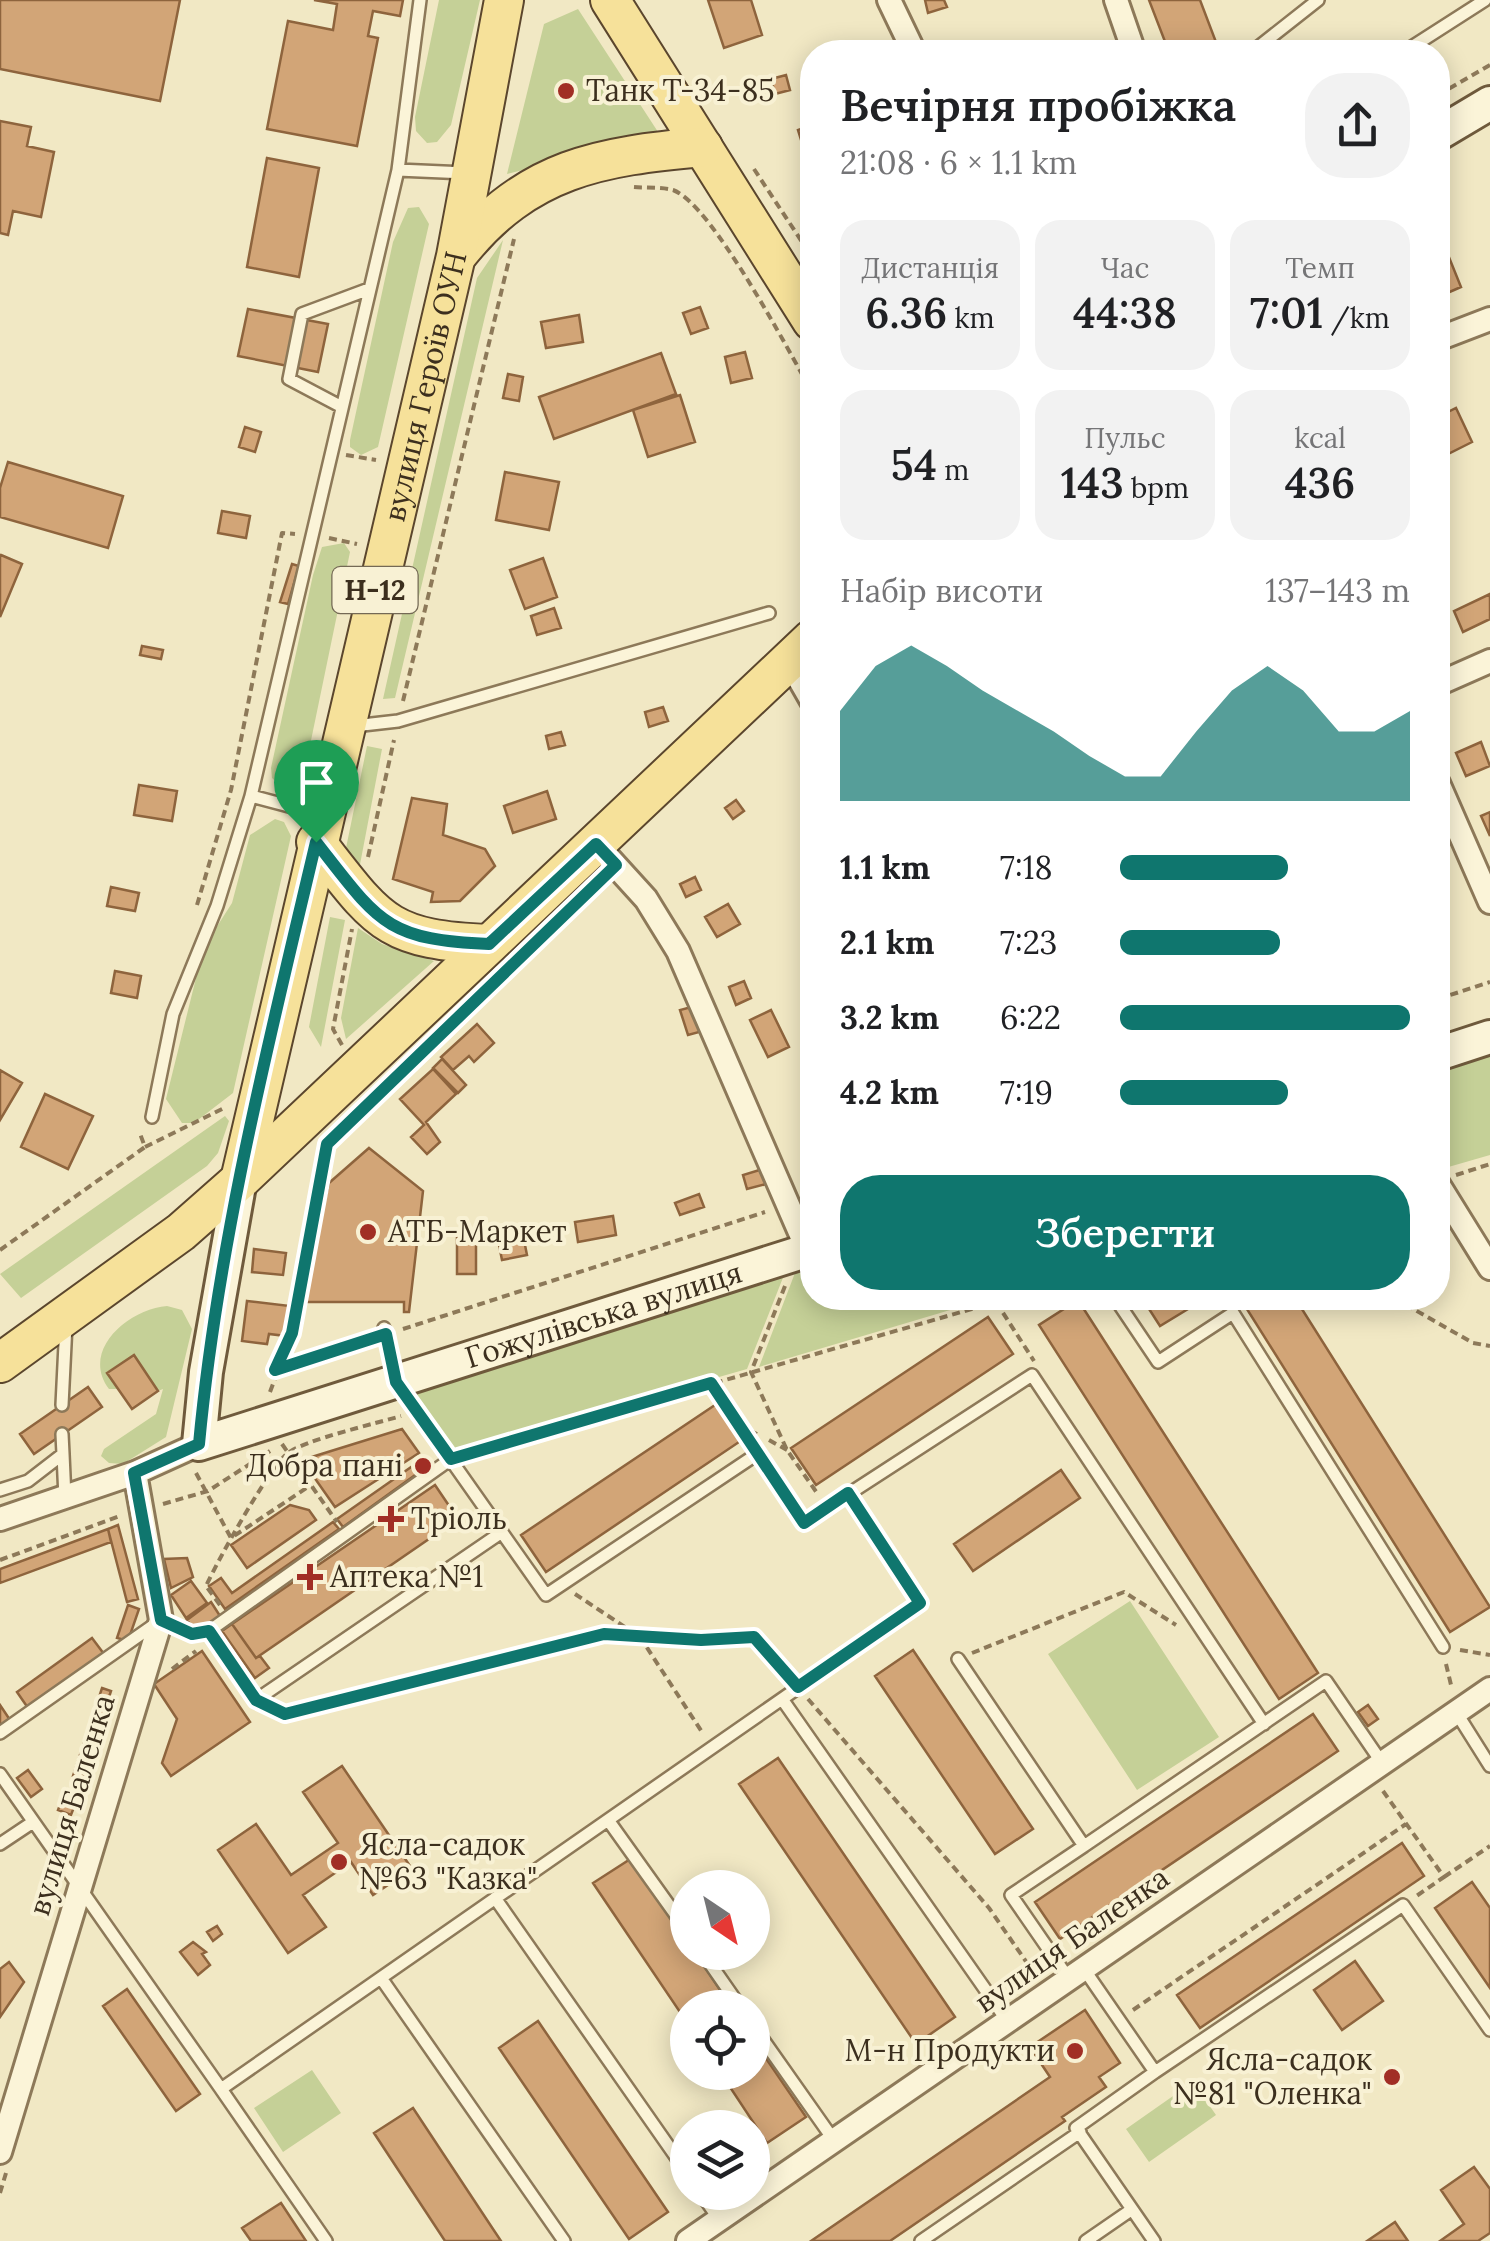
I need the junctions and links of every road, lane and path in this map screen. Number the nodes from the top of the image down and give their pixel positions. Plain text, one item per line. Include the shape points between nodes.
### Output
1 (420, 0) edge
2 (504, 0) edge
3 (610, 0) edge
4 (889, 0) edge
5 (1116, 0) edge
6 (1318, 0) edge
7 (1486, 0) edge
8 (908, 40) edge
9 (1130, 40) edge
10 (1267, 40) edge
11 (1423, 40) edge
12 (1490, 65) edge
13 (1450, 88) edge
14 (1490, 104) edge
15 (1450, 127) edge
16 (704, 147) junction
17 (398, 170) junction
18 (471, 173) junction
19 (626, 187) dead end
20 (517, 228) dead end
21 (456, 256) junction
22 (370, 289) junction
23 (800, 302) edge
24 (1490, 320) edge
25 (1450, 335) edge
26 (800, 371) edge
27 (342, 407) junction
28 (332, 452) junction
29 (376, 460) dead end
30 (312, 536) junction
31 (354, 559) dead end
32 (769, 613) dead end
33 (800, 638) edge
34 (1490, 661) edge
35 (1450, 679) edge
36 (398, 721) junction
37 (344, 728) junction
38 (251, 796) junction
39 (1450, 810) edge
40 (319, 829) junction
41 (596, 844) junction
42 (368, 857) dead end
43 (1490, 902) edge
44 (354, 914) dead end
45 (192, 922) dead end
46 (489, 944) junction
47 (1490, 982) edge
48 (1450, 995) edge
49 (450, 1025) dead end
50 (1490, 1037) edge
51 (343, 1047) dead end
52 (1450, 1050) edge
53 (231, 1104) dead end
54 (152, 1118) dead end
55 (140, 1131) dead end
56 (145, 1147) junction
57 (1490, 1164) edge
58 (1450, 1178) edge
59 (240, 1180) junction
60 (1450, 1190) edge
61 (788, 1205) junction
62 (800, 1236) edge
63 (0, 1250) edge
64 (800, 1253) edge
65 (800, 1264) edge
66 (1490, 1268) edge
67 (967, 1310) edge
68 (1001, 1310) edge
69 (1123, 1310) edge
70 (1415, 1310) edge
71 (67, 1317) junction
72 (385, 1331) junction
73 (1490, 1346) edge
74 (0, 1363) edge
75 (275, 1370) junction
76 (751, 1372) junction
77 (1032, 1375) junction
78 (396, 1382) junction
79 (711, 1383) junction
80 (269, 1396) dead end
81 (62, 1404) dead end
82 (411, 1413) dead end
83 (62, 1434) dead end
84 (199, 1444) junction
85 (282, 1444) dead end
86 (288, 1452) junction
87 (63, 1454) junction
88 (757, 1454) junction
89 (451, 1459) junction
90 (134, 1473) junction
91 (311, 1485) junction
92 (813, 1488) dead end
93 (0, 1490) edge
94 (208, 1491) junction
95 (848, 1493) junction
96 (65, 1498) junction
97 (156, 1506) dead end
98 (124, 1515) dead end
99 (0, 1519) edge
100 (502, 1532) junction
101 (345, 1534) junction
102 (231, 1538) junction
103 (0, 1560) edge
104 (228, 1617) junction
105 (161, 1620) junction
106 (209, 1631) junction
107 (640, 1637) junction
108 (1443, 1648) junction
109 (1214, 1649) junction
110 (1490, 1655) edge
111 (958, 1659) joint
112 (798, 1687) junction
113 (1490, 1689) edge
114 (782, 1698) junction
115 (256, 1700) junction
116 (1456, 1712) junction
117 (1264, 1724) junction
118 (0, 1733) edge
119 (712, 1748) junction
120 (1490, 1766) edge
121 (1376, 1768) junction
122 (0, 1774) edge
123 (608, 1820) junction
124 (32, 1822) junction
125 (1406, 1824) junction
126 (0, 1844) edge
127 (1084, 1846) junction
128 (1490, 1846) edge
129 (1444, 1877) junction
130 (77, 1888) junction
131 (495, 1898) junction
132 (1403, 1905) junction
133 (670, 1907) edge
134 (1077, 1974) junction
135 (380, 1978) junction
136 (1048, 1994) junction
137 (1119, 2020) junction
138 (1008, 2022) junction
139 (1490, 2030) edge
140 (770, 2050) edge
141 (1155, 2072) junction
142 (221, 2088) junction
143 (1080, 2132) junction
144 (833, 2139) junction
145 (670, 2148) edge
146 (0, 2152) edge
147 (713, 2210) edge
148 (1131, 2210) junction
149 (719, 2219) junction
150 (326, 2241) edge
151 (564, 2241) edge
152 (688, 2241) edge
153 (921, 2241) edge
154 (1086, 2241) edge
155 (1154, 2241) edge

1 - 17 lane
2 - 18 main road, вулиця Героїв ОУН / Н-12
3 - 16 main road
4 - 8 street
5 - 9 street
6 - 10 lane
7 - 11 lane
12 - 13 path
14 - 15 street
16 - 21 main road via 618,156 557,174 504,204
16 - 23 main road
17 - 18 lane
17 - 22 lane
18 - 21 main road, вулиця Героїв ОУН / Н-12
19 - 26 path via 674,190 705,218
20 - 36 path
21 - 37 main road, вулиця Героїв ОУН / Н-12
22 - 27 lane
22 - 27 lane via 302,314 289,379
24 - 25 street
27 - 28 lane
28 - 29 path
28 - 30 lane
30 - 31 path via 358,542
30 - 38 lane
30 - 45 path via 282,532 230,790
32 - 36 lane
33 - 41 main road
34 - 35 street
36 - 37 lane
36 - 42 path
37 - 40 main road, вулиця Героїв ОУН / Н-12
38 - 40 lane
38 - 54 lane via 217,906 173,1014
39 - 43 street
40 - 46 main road via 359,897 394,928 431,942
40 - 59 main road, вулиця Героїв ОУН / Н-12
41 - 46 main road
41 - 61 street via 646,899 678,952
44 - 51 path via 333,1029
46 - 59 main road
47 - 48 path
49 - 75 path via 327,1144 292,1333
50 - 52 street
53 - 56 path
55 - 56 path
56 - 63 path
57 - 58 path
59 - 71 main road
59 - 84 street
60 - 66 street
61 - 62 street
61 - 72 path
64 - 78 street, Гожулівська вулиця
65 - 76 path
67 - 76 path
68 - 77 path via 1034,1359
69 - 108 lane via 1158,1362 1234,1313
70 - 73 path
71 - 74 main road
71 - 81 lane
72 - 75 path
72 - 78 lane
75 - 80 path
76 - 79 path
76 - 92 path via 787,1450
77 - 95 lane
77 - 109 lane
78 - 84 street, Гожулівська вулиця
78 - 89 lane
79 - 88 path
79 - 89 path
82 - 86 path
83 - 87 lane
84 - 90 street, Гожулівська вулиця
85 - 94 path
86 - 91 path
86 - 102 path
87 - 93 lane via 28,1481
87 - 96 lane
88 - 95 lane via 804,1523
88 - 100 lane via 546,1595
89 - 100 lane
89 - 101 lane
90 - 96 street, Гожулівська вулиця
90 - 105 street, вулиця Баленка
91 - 101 path
91 - 102 path
94 - 97 path
94 - 102 path
95 - 112 lane via 920,1603
96 - 99 street, Гожулівська вулиця
98 - 103 path
100 - 115 lane
101 - 104 lane
102 - 104 path via 206,1586
104 - 106 lane
105 - 106 lane via 192,1634
105 - 118 lane
105 - 130 street, вулиця Баленка
106 - 115 lane
107 - 112 path via 754,1637
107 - 115 path via 604,1634 285,1714
107 - 119 path
108 - 110 path
108 - 116 path
109 - 111 path via 1124,1592
109 - 117 lane
111 - 127 lane
112 - 114 lane
112 - 136 path via 989,1908
113 - 116 street, вулиця Баленка
114 - 119 lane
114 - 138 lane
116 - 120 lane
116 - 121 street, вулиця Баленка
117 - 121 lane via 1326,1682
117 - 127 lane
119 - 123 lane
121 - 125 path
121 - 134 street, вулиця Баленка
122 - 124 lane
123 - 131 lane
123 - 133 lane
124 - 126 lane
124 - 130 lane
125 - 129 path
125 - 137 path
127 - 134 lane via 1012,1895
128 - 129 path
129 - 132 path
130 - 142 lane
130 - 146 street, вулиця Баленка
131 - 135 lane
131 - 145 lane
132 - 139 lane
132 - 141 lane
134 - 136 street, вулиця Баленка
134 - 137 lane
135 - 142 lane
135 - 151 lane
136 - 138 street, вулиця Баленка
137 - 141 lane
138 - 144 street, вулиця Баленка
140 - 144 lane
141 - 143 lane via 1076,2128
142 - 150 lane
143 - 148 lane
143 - 153 lane
144 - 149 street, вулиця Баленка
147 - 149 lane
148 - 154 lane
148 - 155 lane
149 - 152 street, вулиця Баленка

